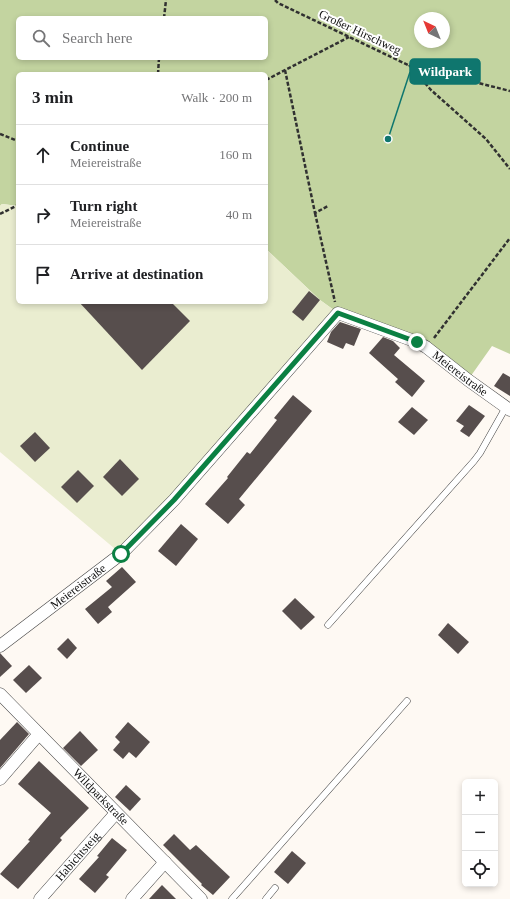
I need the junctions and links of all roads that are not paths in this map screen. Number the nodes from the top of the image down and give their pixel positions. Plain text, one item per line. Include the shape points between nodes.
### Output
1 (508, 408) edge
2 (328, 626) dead end
3 (0, 646) edge
4 (0, 694) edge
5 (407, 701) dead end
6 (39, 734) junction
7 (0, 779) edge
8 (116, 813) junction
9 (165, 862) junction
10 (275, 888) dead end
11 (40, 899) edge
12 (132, 899) edge
13 (201, 899) edge
14 (232, 899) edge
15 (266, 899) edge

1 - 2 lane via 474,461
1 - 3 street, Meiereistraße via 426,347 338,313 174,500 121,554
4 - 6 street, Wildparkstraße
5 - 14 lane
6 - 7 street
6 - 8 street, Wildparkstraße
8 - 9 street, Wildparkstraße
8 - 11 street, Habichtsteig
9 - 12 street
9 - 13 street, Wildparkstraße
10 - 15 lane

